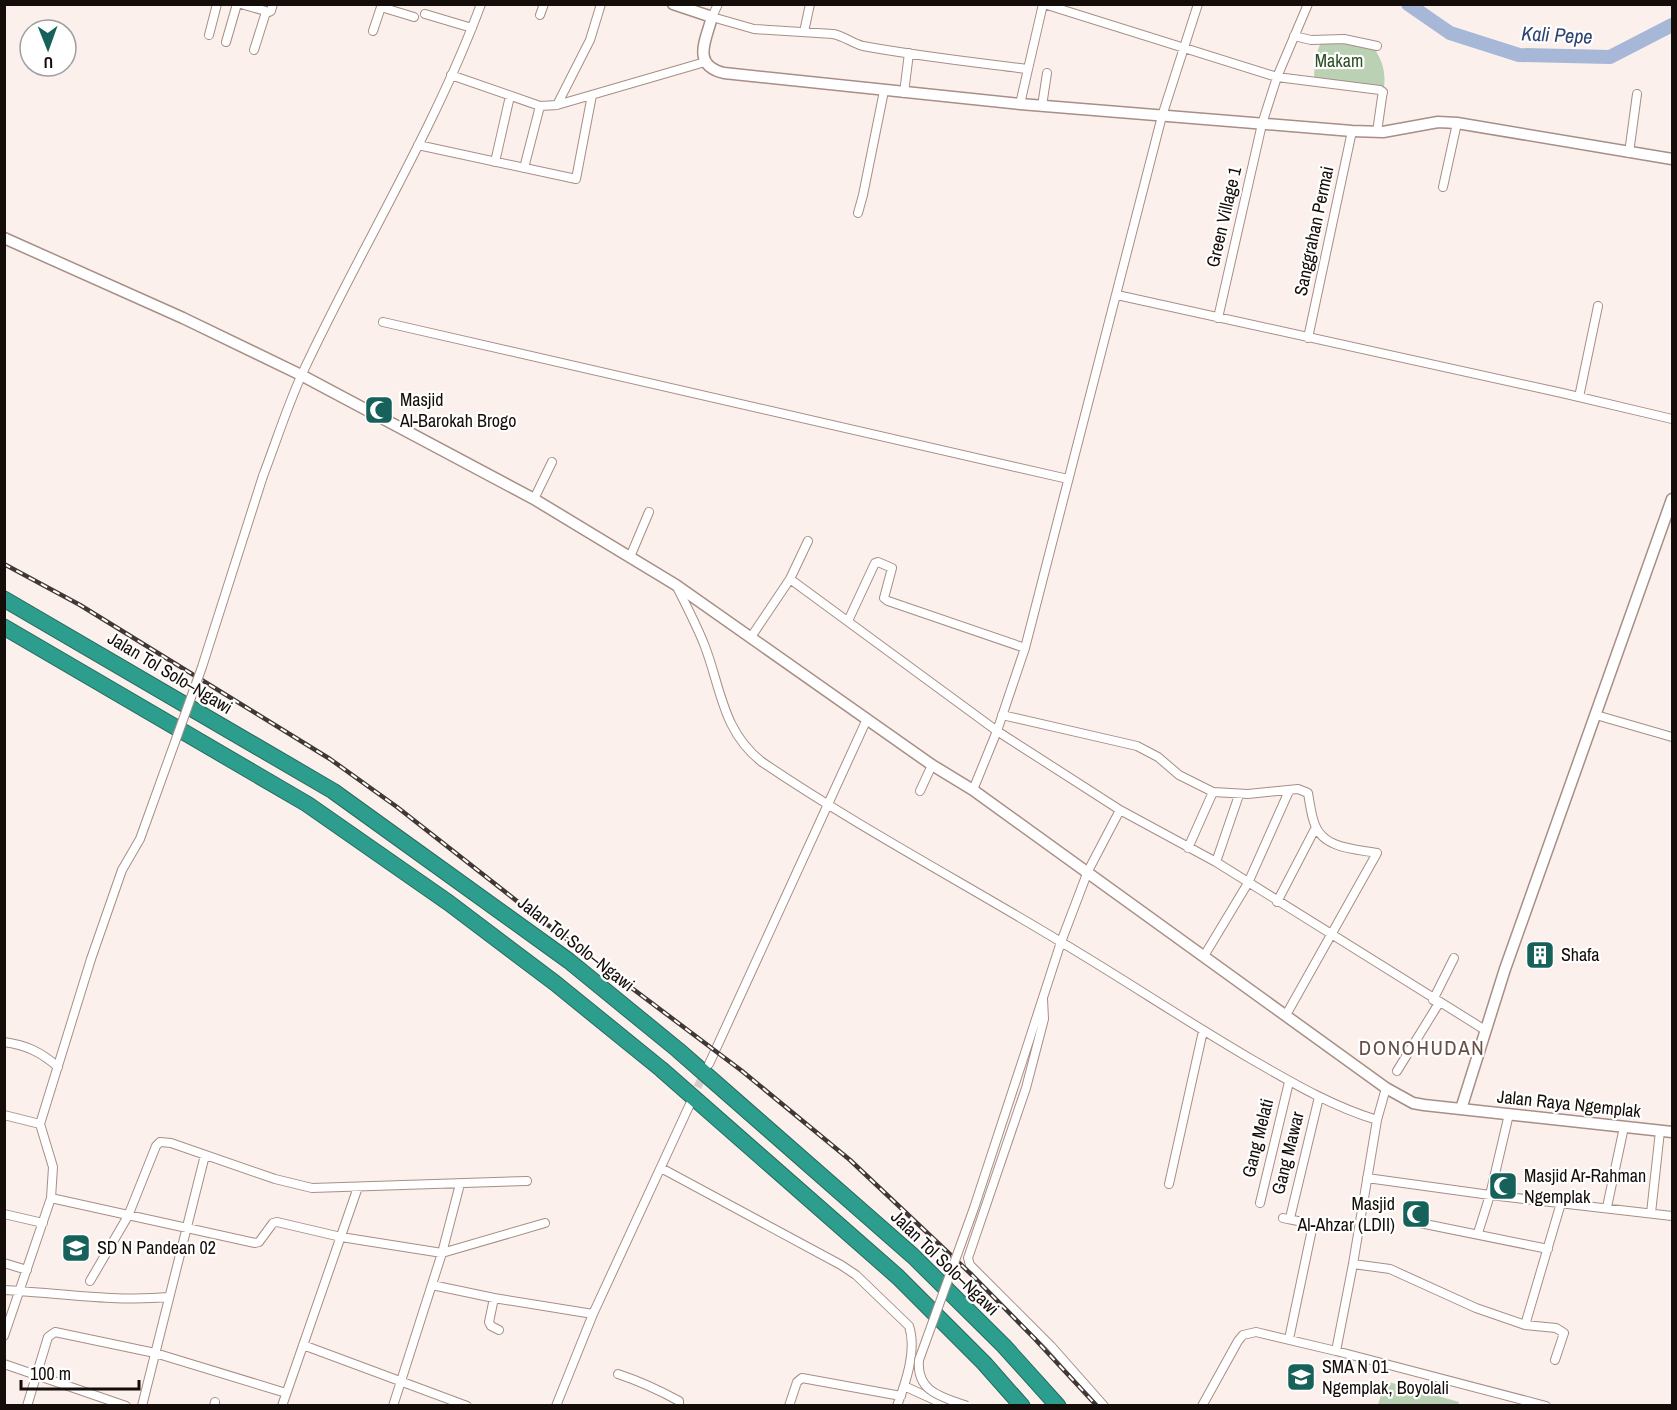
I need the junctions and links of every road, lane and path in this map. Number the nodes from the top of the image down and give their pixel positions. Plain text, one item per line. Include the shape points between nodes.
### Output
1 (217, 4) edge
2 (239, 4) edge
3 (481, 4) edge
4 (544, 4) edge
5 (601, 4) edge
6 (674, 4) edge
7 (718, 4) edge
8 (810, 4) edge
9 (1043, 4) edge
10 (1198, 4) edge
11 (1308, 4) edge
12 (381, 6) edge
13 (270, 8) edge
14 (425, 14) dead end
15 (540, 15) dead end
16 (712, 17) junction
17 (414, 18) dead end
18 (472, 28) junction
19 (373, 31) dead end
20 (804, 32) junction
21 (209, 35) dead end
22 (1294, 36) junction
23 (226, 42) dead end
24 (1377, 46) dead end
25 (1185, 49) junction
26 (254, 50) dead end
27 (909, 53) junction
28 (705, 62) junction
29 (1027, 69) junction
30 (1047, 73) dead end
31 (451, 75) junction
32 (1277, 77) junction
33 (884, 91) junction
34 (904, 93) junction
35 (1637, 94) dead end
36 (592, 95) junction
37 (510, 96) junction
38 (1020, 104) junction
39 (557, 105) junction
40 (540, 106) junction
41 (1042, 106) junction
42 (1162, 116) junction
43 (1457, 123) junction
44 (1262, 124) junction
45 (1352, 131) junction
46 (1377, 132) junction
47 (418, 145) junction
48 (1629, 153) junction
49 (1672, 158) edge
50 (495, 162) junction
51 (524, 168) junction
52 (1443, 187) dead end
53 (858, 213) dead end
54 (4, 238) edge
55 (1117, 295) junction
56 (1598, 306) dead end
57 (1218, 318) junction
58 (383, 322) dead end
59 (1308, 338) junction
60 (302, 375) junction
61 (1579, 397) junction
62 (1672, 420) edge
63 (552, 462) dead end
64 (1068, 479) junction
65 (534, 499) junction
66 (1672, 499) edge
67 (649, 512) dead end
68 (808, 541) dead end
69 (630, 557) junction
70 (790, 579) junction
71 (676, 585) junction
72 (4, 599) edge
73 (848, 621) junction
74 (4, 627) edge
75 (751, 637) junction
76 (1025, 648) junction
77 (1002, 715) junction
78 (1596, 716) junction
79 (867, 719) junction
80 (997, 731) junction
81 (1672, 737) edge
82 (932, 765) junction
83 (973, 790) junction
84 (920, 791) dead end
85 (1289, 791) junction
86 (1213, 792) junction
87 (1239, 795) junction
88 (829, 804) junction
89 (1120, 810) junction
90 (1316, 827) junction
91 (1188, 848) junction
92 (1216, 862) junction
93 (1088, 872) junction
94 (1248, 883) junction
95 (1277, 902) junction
96 (1331, 935) junction
97 (1061, 942) junction
98 (1204, 956) junction
99 (1454, 958) dead end
100 (1043, 999) junction
101 (1436, 1001) junction
102 (1286, 1015) junction
103 (1485, 1030) junction
104 (1203, 1031) junction
105 (4, 1042) edge
106 (709, 1064) tunnel mouth
107 (57, 1067) junction
108 (1397, 1071) dead end
109 (1289, 1082) junction
110 (1386, 1088) junction
111 (1319, 1097) junction
112 (690, 1104) tunnel mouth
113 (1461, 1109) junction
114 (1509, 1114) junction
115 (4, 1115) edge
116 (1377, 1120) junction
117 (40, 1124) junction
118 (1624, 1127) junction
119 (1660, 1131) junction
120 (1672, 1132) edge
121 (205, 1155) junction
122 (661, 1168) junction
123 (1367, 1178) junction
124 (527, 1181) dead end
125 (460, 1184) junction
126 (1169, 1184) dead end
127 (358, 1187) junction
128 (1490, 1195) junction
129 (51, 1198) junction
130 (1260, 1203) dead end
131 (1562, 1203) junction
132 (1607, 1207) junction
133 (1651, 1213) junction
134 (4, 1214) edge
135 (128, 1216) junction
136 (1672, 1216) edge
137 (43, 1223) junction
138 (545, 1223) dead end
139 (1420, 1223) dead end
140 (185, 1229) junction
141 (1478, 1233) junction
142 (341, 1237) junction
143 (1548, 1249) junction
144 (442, 1254) junction
145 (4, 1263) edge
146 (1353, 1263) junction
147 (27, 1270) junction
148 (90, 1281) dead end
149 (432, 1285) junction
150 (4, 1290) edge
151 (20, 1291) junction
152 (169, 1297) junction
153 (494, 1298) junction
154 (593, 1314) junction
155 (1525, 1325) junction
156 (499, 1330) dead end
157 (4, 1336) edge
158 (1289, 1340) junction
159 (303, 1345) junction
160 (1335, 1351) junction
161 (155, 1353) junction
162 (1555, 1360) dead end
163 (4, 1364) edge
164 (38, 1374) junction
165 (618, 1374) dead end
166 (401, 1381) junction
167 (904, 1386) junction
168 (286, 1393) junction
169 (901, 1396) junction
170 (27, 1406) edge
171 (126, 1406) edge
172 (142, 1406) edge
173 (282, 1406) edge
174 (393, 1406) edge
175 (467, 1406) edge
176 (556, 1406) edge
177 (679, 1406) edge
178 (789, 1406) edge
179 (897, 1406) edge
180 (948, 1406) edge
181 (967, 1406) edge
182 (1022, 1406) edge
183 (1058, 1406) edge
184 (1104, 1406) edge
185 (1202, 1406) edge
186 (1546, 1406) edge

1 - 21 street
2 - 13 street
2 - 23 street
3 - 18 street
4 - 15 street
5 - 39 street via 590,40
6 - 16 main road
7 - 16 street
8 - 20 street
9 - 25 street
9 - 29 street
10 - 25 street
11 - 22 street, Green Village 1
12 - 17 street
12 - 19 street
13 - 26 street
14 - 18 street
16 - 20 street via 754,30
16 - 28 main road via 705,38
18 - 31 street
20 - 27 street via 841,36 856,44
22 - 24 street via 1344,39
22 - 32 street, Green Village 1
25 - 32 street
25 - 42 street
27 - 29 street
27 - 34 street
28 - 33 main road via 724,73
28 - 36 street
29 - 38 street
30 - 41 street
31 - 37 street
31 - 47 street
32 - 44 street, Green Village 1
32 - 46 street via 1380,90 1383,92
33 - 34 main road
33 - 53 street
34 - 38 main road
35 - 48 street
36 - 39 street
36 - 51 street via 576,179
37 - 40 street
37 - 50 street
38 - 41 main road
39 - 40 street
40 - 51 street
41 - 42 main road
42 - 44 main road
42 - 55 street
43 - 46 main road via 1438,122
43 - 48 main road
43 - 52 street
44 - 45 main road
44 - 57 street, Green Village 1
45 - 46 main road
45 - 59 street, Sanggrahan Permai
47 - 50 street
47 - 60 street
48 - 49 main road
50 - 51 street
54 - 60 main road, Jalan Raya Ngemplak
55 - 57 street
55 - 64 street
56 - 61 street
57 - 59 street
58 - 64 street
59 - 61 street
60 - 65 main road, Jalan Raya Ngemplak
60 - 107 street, bridge via 263,476 140,839 122,870
61 - 62 street
63 - 65 street
64 - 76 street
65 - 69 main road, Jalan Raya Ngemplak
66 - 78 main road
67 - 69 street
68 - 70 street
69 - 71 main road, Jalan Raya Ngemplak
70 - 73 street
70 - 75 street
71 - 75 main road, Jalan Raya Ngemplak
71 - 88 street via 704,644 727,717 747,748
72 - 183 highway, Jalan Tol Solo–Ngawi via 333,791 568,961 678,1050 913,1256
73 - 76 street via 878,562 892,568 884,598 888,601
73 - 80 street
74 - 182 highway via 307,804 555,983 661,1069 898,1276
75 - 79 main road, Jalan Raya Ngemplak
76 - 77 street
77 - 80 street
77 - 86 street via 1137,746 1179,775
78 - 81 street
78 - 103 main road
79 - 82 main road, Jalan Raya Ngemplak
79 - 88 street
80 - 83 street
80 - 89 street
82 - 83 main road, Jalan Raya Ngemplak
82 - 84 street
83 - 93 main road, Jalan Raya Ngemplak
85 - 87 street
85 - 90 street via 1308,793
85 - 94 street
86 - 87 street
86 - 91 street
87 - 92 street
88 - 97 street
88 - 106 street
89 - 91 street
89 - 93 street
90 - 95 street
90 - 96 street via 1335,844 1377,853
91 - 92 street
92 - 94 street
93 - 97 street
93 - 98 main road, Jalan Raya Ngemplak
94 - 95 street
94 - 98 street
95 - 96 street
96 - 101 street
96 - 102 street
97 - 100 street
97 - 104 street
98 - 102 main road, Jalan Raya Ngemplak
99 - 101 street
100 - 181 street, bridge via 919,1360 924,1386
100 - 184 street via 1044,1019 1026,1088 968,1258 970,1266 1051,1346
101 - 103 street
101 - 108 street
102 - 110 main road, Jalan Raya Ngemplak
103 - 113 main road
104 - 109 street
104 - 126 street
105 - 107 street via 33,1049
107 - 117 street
109 - 111 street
109 - 130 street, Gang Melati
110 - 113 main road, Jalan Raya Ngemplak via 1413,1103
110 - 116 street
111 - 116 street
111 - 158 street, Gang Mawar via 1286,1218 1306,1224 1311,1234
112 - 122 street
113 - 114 main road, Jalan Raya Ngemplak
114 - 118 main road, Jalan Raya Ngemplak
114 - 128 street
115 - 117 street
116 - 123 street
117 - 129 street via 53,1167
118 - 119 main road, Jalan Raya Ngemplak
118 - 132 street
119 - 120 main road, Jalan Raya Ngemplak
119 - 133 street
121 - 127 street via 312,1188
121 - 135 street via 160,1142
121 - 140 street
122 - 154 street
122 - 167 street via 856,1275 909,1326 912,1343
123 - 128 street
123 - 146 street
124 - 125 street
125 - 127 street
125 - 144 street
127 - 142 street
128 - 131 street
128 - 141 street
129 - 135 street
129 - 137 street
131 - 132 street
131 - 143 street
132 - 133 street
133 - 136 street
134 - 137 street
135 - 140 street
135 - 148 street
137 - 147 street
138 - 144 street
139 - 141 street
140 - 142 street via 257,1243 275,1222
140 - 152 street
141 - 143 street
142 - 144 street
142 - 159 street
143 - 155 street
144 - 149 street
145 - 147 street
146 - 155 street via 1390,1269 1466,1304
146 - 160 street
147 - 151 street
149 - 153 street
149 - 166 street
150 - 151 street
151 - 152 street via 108,1298
151 - 157 street
152 - 161 street
153 - 154 street
153 - 156 street via 489,1322
154 - 176 street
155 - 162 street via 1556,1328 1564,1333
158 - 160 street
158 - 185 street via 1256,1332 1243,1335
159 - 166 street
159 - 168 street
160 - 186 street
161 - 164 street via 52,1333
161 - 168 street
161 - 172 street
163 - 164 street
164 - 170 street
164 - 171 street
165 - 177 street via 679,1401
166 - 174 street
166 - 175 street
167 - 169 street
167 - 180 street
168 - 173 street
169 - 178 street via 802,1378
169 - 179 street

